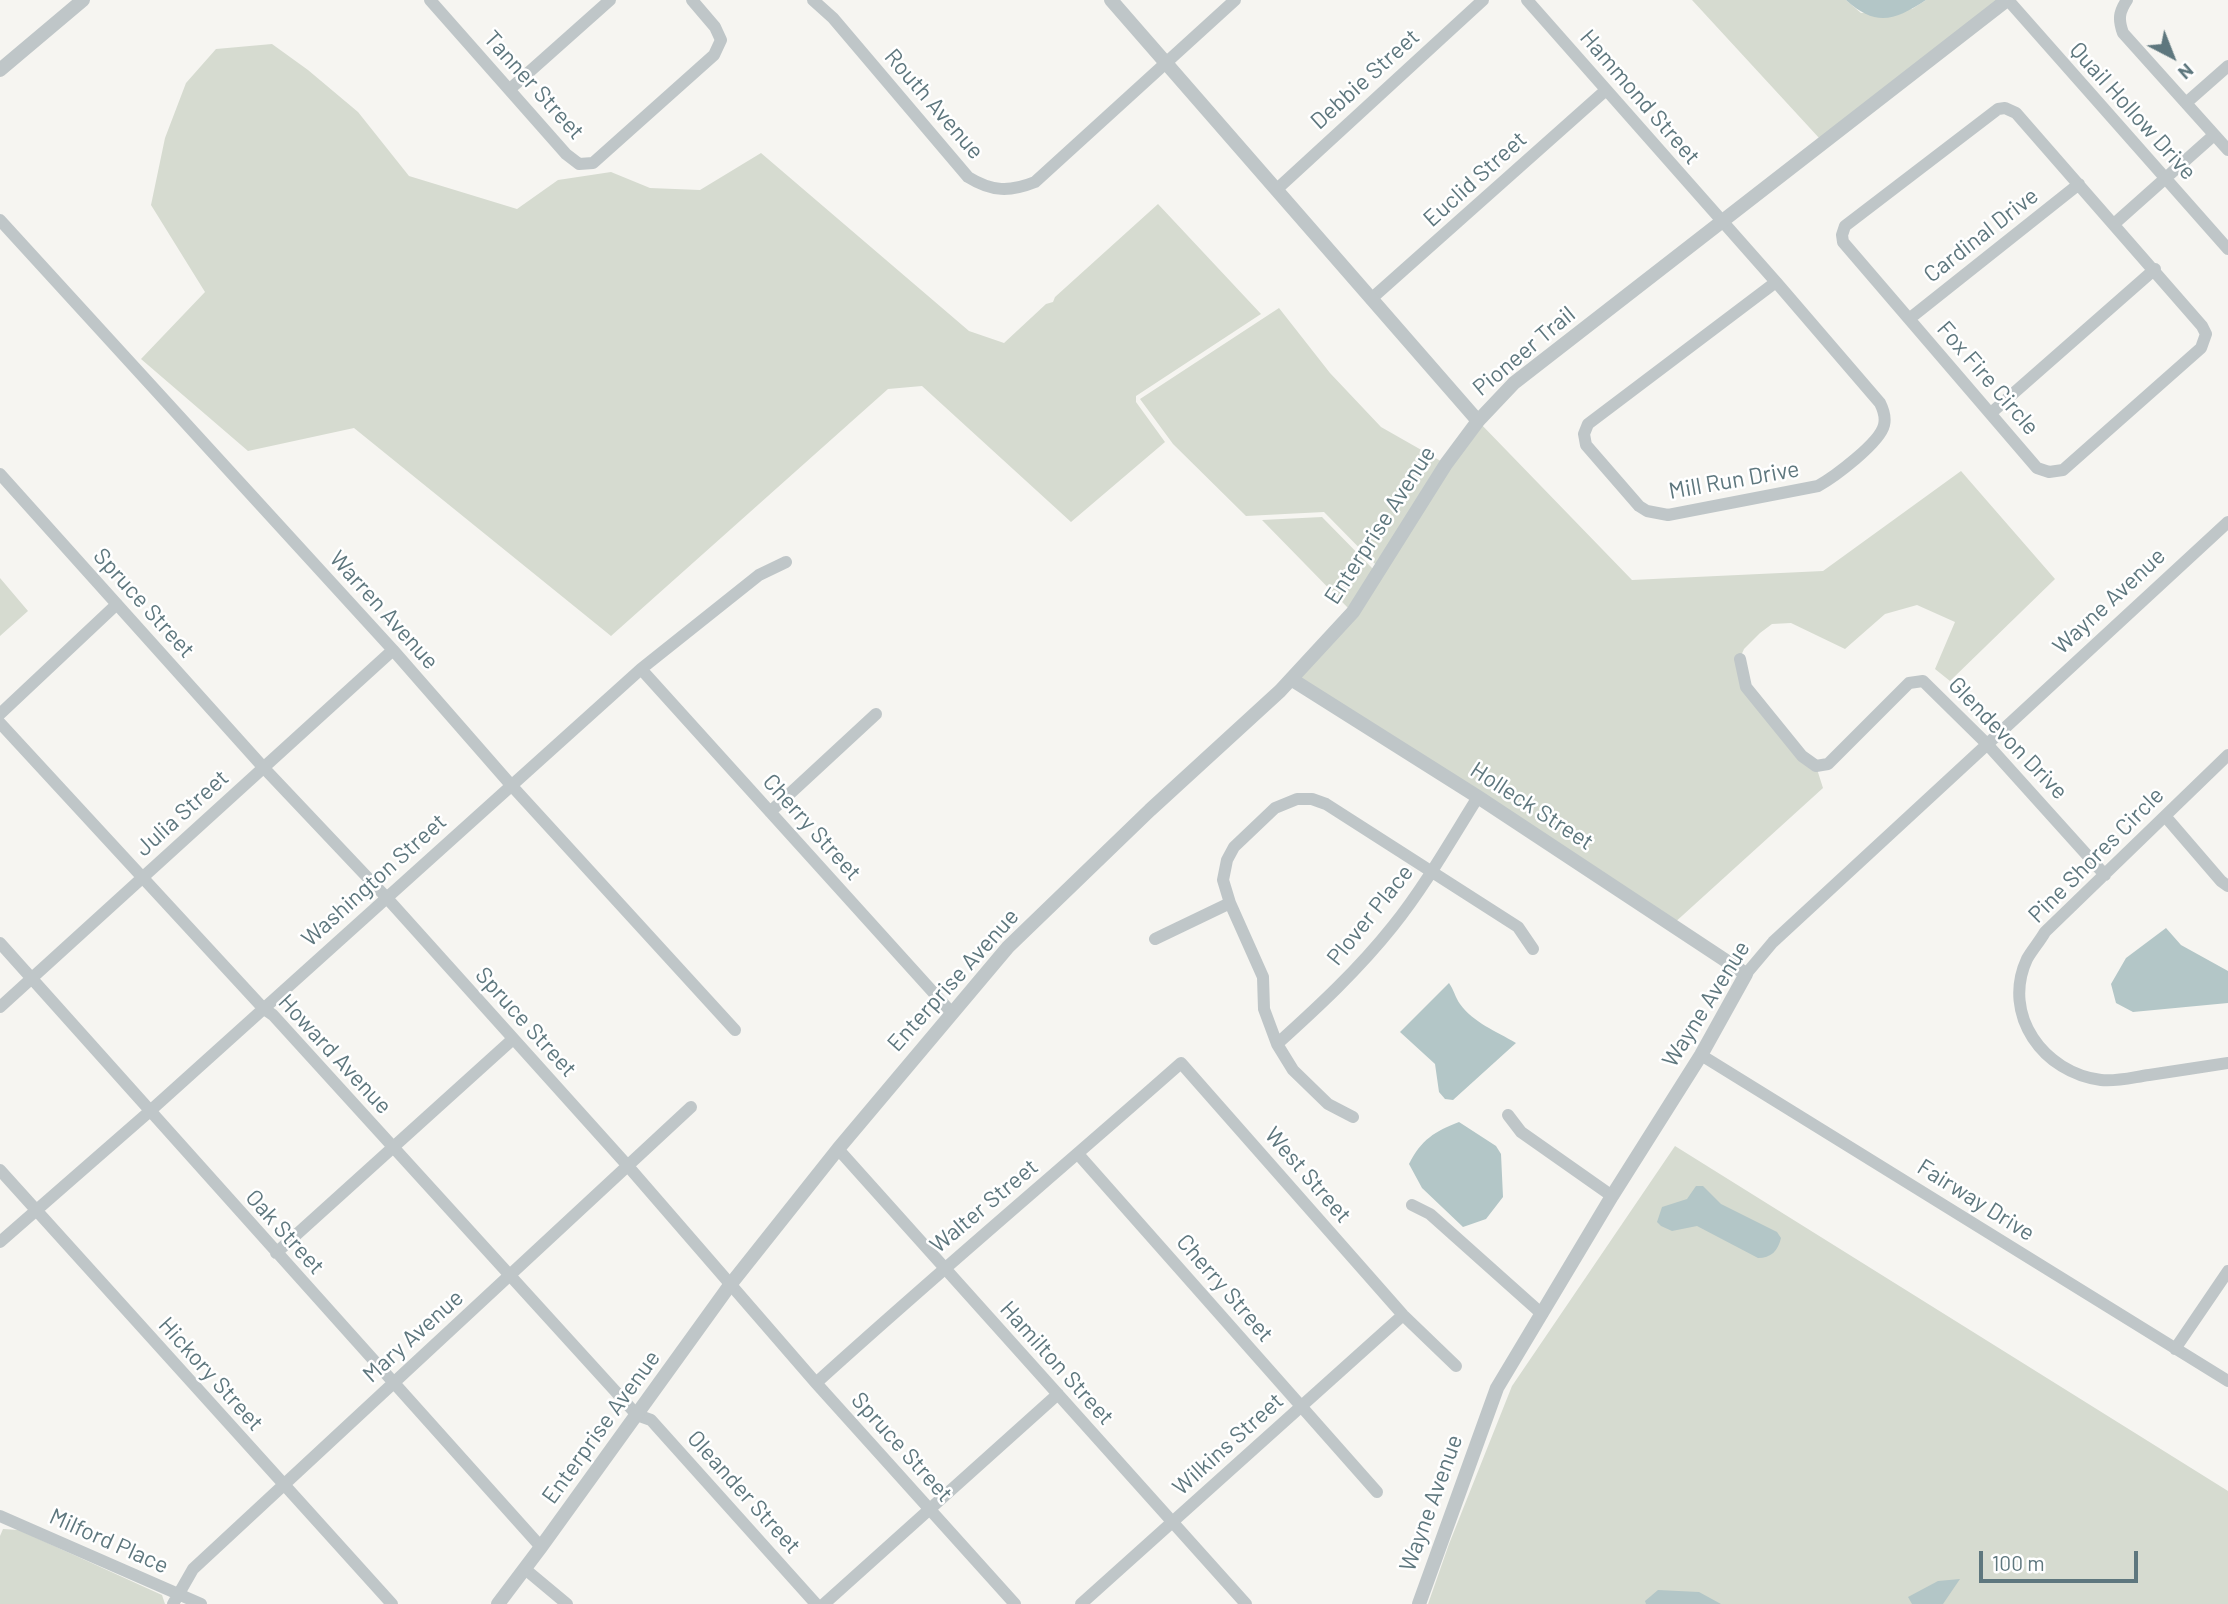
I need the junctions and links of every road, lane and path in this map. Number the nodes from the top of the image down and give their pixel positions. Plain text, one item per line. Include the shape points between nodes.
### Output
1 (83, 0) edge
2 (430, 0) edge
3 (610, 0) edge
4 (692, 0) edge
5 (813, 0) edge
6 (1111, 0) edge
7 (1235, 0) edge
8 (1483, 0) edge
9 (1527, 0) edge
10 (2007, 0) edge
11 (2127, 0) edge
12 (1166, 62) junction
13 (2228, 66) edge
14 (0, 70) edge
15 (510, 89) junction
16 (1606, 90) junction
17 (2186, 103) junction
18 (2214, 135) junction
19 (2228, 150) edge
20 (2166, 179) junction
21 (2079, 184) junction
22 (1276, 190) junction
23 (0, 220) edge
24 (1722, 222) junction
25 (2114, 224) junction
26 (2228, 249) edge
27 (2155, 269) junction
28 (1776, 282) junction
29 (1371, 299) junction
30 (1909, 319) junction
31 (1991, 413) junction
32 (1478, 421) junction
33 (0, 474) edge
34 (2228, 522) edge
35 (786, 562) dead end
36 (117, 604) junction
37 (393, 650) junction
38 (1740, 659) dead end
39 (641, 669) junction
40 (1291, 679) junction
41 (0, 714) edge
42 (876, 715) dead end
43 (0, 723) edge
44 (1987, 744) junction
45 (2228, 755) edge
46 (263, 767) junction
47 (511, 785) junction
48 (1478, 797) junction
49 (770, 812) junction
50 (2165, 816) junction
51 (1433, 870) junction
52 (2105, 875) junction
53 (141, 878) junction
54 (2228, 886) edge
55 (386, 897) junction
56 (1230, 903) junction
57 (1155, 939) dead end
58 (0, 943) edge
59 (1533, 949) dead end
60 (1746, 974) junction
61 (32, 978) junction
62 (0, 1007) edge
63 (263, 1008) junction
64 (951, 1012) junction
65 (735, 1030) dead end
66 (513, 1039) junction
67 (1277, 1044) junction
68 (1701, 1055) junction
69 (1181, 1063) joint
70 (2228, 1063) edge
71 (691, 1107) dead end
72 (150, 1111) junction
73 (1508, 1115) dead end
74 (1353, 1117) dead end
75 (394, 1147) junction
76 (838, 1149) junction
77 (1078, 1154) junction
78 (627, 1165) junction
79 (0, 1170) edge
80 (1612, 1196) junction
81 (1412, 1205) dead end
82 (35, 1210) junction
83 (0, 1242) edge
84 (276, 1253) junction
85 (943, 1268) junction
86 (2228, 1271) edge
87 (510, 1276) junction
88 (730, 1285) junction
89 (1542, 1314) junction
90 (1403, 1315) junction
91 (2175, 1349) junction
92 (1457, 1366) dead end
93 (2228, 1381) edge
94 (816, 1382) junction
95 (393, 1383) junction
96 (1058, 1394) junction
97 (1301, 1406) junction
98 (637, 1415) junction
99 (282, 1485) junction
100 (1377, 1492) dead end
101 (930, 1510) junction
102 (1, 1518) edge
103 (1172, 1523) junction
104 (541, 1548) junction
105 (525, 1569) junction
106 (175, 1599) edge
107 (201, 1604) edge
108 (392, 1604) edge
109 (498, 1604) edge
110 (567, 1604) edge
111 (816, 1604) edge
112 (824, 1604) edge
113 (1015, 1604) edge
114 (1081, 1604) edge
115 (1246, 1604) edge
116 (1419, 1604) edge

1 - 14 street
2 - 15 street, Tanner Street
3 - 15 street
4 - 15 street, Tanner Street via 721,40 714,55 593,163 579,164 566,154
5 - 12 street, Routh Avenue via 968,177 1004,190 1035,182
6 - 12 street, Pioneer Trail
7 - 12 street, Routh Avenue
8 - 22 street, Debbie Street
9 - 16 street, Hammond Street
10 - 20 street, Quail Hollow Drive
10 - 24 street, Pioneer Trail
11 - 17 street via 2120,12 2123,33
12 - 22 street, Pioneer Trail
13 - 17 street
16 - 24 street, Hammond Street
16 - 29 street, Euclid Street
17 - 18 street
18 - 19 street
18 - 20 street
20 - 25 street
20 - 26 street, Quail Hollow Drive
21 - 25 street, Fox Fire Circle
21 - 30 street, Cardinal Drive
21 - 30 street, Fox Fire Circle via 2015,113 1998,109 1844,226 1843,242
22 - 29 street, Pioneer Trail
23 - 37 street, Warren Avenue
24 - 28 street, Mill Run Drive
24 - 32 street, Pioneer Trail via 1514,383
25 - 27 street, Fox Fire Circle
27 - 31 street
27 - 31 street, Fox Fire Circle via 2202,326 2206,334 2201,348 2063,470 2037,468
28 - 28 street, Mill Run Drive via 1880,403 1884,426 1877,439 1818,486 1668,515 1647,511 1586,445 1588,424
29 - 32 street, Pioneer Trail
30 - 31 street, Fox Fire Circle
32 - 40 street, Enterprise Avenue via 1353,612
33 - 36 street, Spruce Street
34 - 44 street, Wayne Avenue
35 - 39 street, Washington Street via 759,575
36 - 41 street
36 - 46 street, Spruce Street
37 - 46 street, Julia Street
37 - 47 street, Warren Avenue
38 - 44 street, Glendevon Drive via 1746,687 1802,756 1816,766 1828,764 1909,683 1923,681
39 - 47 street, Washington Street
39 - 49 street, Cherry Street
40 - 48 street, Holleck Street
40 - 64 street, Enterprise Avenue via 1008,947
42 - 49 street
43 - 53 street, Howard Avenue
44 - 52 street, Glendevon Drive
44 - 60 street, Wayne Avenue via 1773,942
45 - 50 street, Pine Shores Circle
46 - 53 street, Julia Street
46 - 55 street, Spruce Street
47 - 55 street, Washington Street
47 - 65 street, Warren Avenue
48 - 51 street, Plover Place
48 - 60 street, Holleck Street
49 - 64 street, Cherry Street
50 - 52 street, Pine Shores Circle
50 - 54 street
51 - 56 street via 1326,804 1297,799 1275,808 1234,847 1223,880
51 - 59 street via 1518,927
51 - 67 street, Plover Place via 1345,981
52 - 70 street, Pine Shores Circle via 2045,932 2027,959 2020,1002 2036,1045 2072,1073 2102,1081
53 - 61 street, Julia Street
53 - 63 street, Howard Avenue
55 - 63 street, Washington Street
55 - 66 street, Spruce Street
56 - 57 street
56 - 67 street via 1263,977 1264,1009
58 - 61 street, Oak Street
60 - 68 street, Wayne Avenue
61 - 62 street, Julia Street
61 - 72 street, Oak Street
63 - 72 street, Washington Street
63 - 75 street, Howard Avenue
64 - 76 street, Enterprise Avenue
66 - 75 street
66 - 78 street, Spruce Street
67 - 74 street via 1293,1070 1328,1104
68 - 80 street, Wayne Avenue
68 - 91 street, Fairway Drive
69 - 77 street, Walter Street
69 - 90 street, West Street
71 - 78 street, Mary Avenue
72 - 82 street, Washington Street
72 - 84 street, Oak Street
73 - 80 street via 1521,1132
75 - 84 street
75 - 87 street, Howard Avenue
76 - 85 street, Hamilton Street
76 - 88 street, Enterprise Avenue
77 - 85 street, Walter Street
77 - 97 street, Cherry Street
78 - 87 street, Mary Avenue
78 - 88 street, Spruce Street
79 - 82 street, Hickory Street
80 - 89 street, Wayne Avenue
81 - 89 street via 1430,1214
82 - 83 street, Washington Street
82 - 99 street, Hickory Street
84 - 95 street, Oak Street
85 - 94 street, Walter Street
85 - 96 street, Hamilton Street
86 - 91 street
87 - 95 street, Mary Avenue
87 - 98 street, Howard Avenue
88 - 94 street, Spruce Street
88 - 98 street, Enterprise Avenue
89 - 116 street, Wayne Avenue via 1497,1388
90 - 92 street, West Street
90 - 97 street, Wilkins Street
91 - 93 street, Fairway Drive
94 - 101 street, Spruce Street
95 - 99 street, Mary Avenue
95 - 104 street, Oak Street
96 - 101 street
96 - 103 street, Hamilton Street
97 - 100 street, Cherry Street
97 - 103 street, Wilkins Street
98 - 104 street, Enterprise Avenue
98 - 111 street, Oleander Street via 651,1420
99 - 106 street, Mary Avenue via 193,1569
99 - 108 street, Hickory Street
101 - 112 street
101 - 113 street, Spruce Street
102 - 106 street, Milford Place
103 - 114 street, Wilkins Street
103 - 115 street, Hamilton Street
104 - 105 street, Enterprise Avenue
105 - 109 street, Enterprise Avenue
105 - 110 street
106 - 107 street, Milford Place

